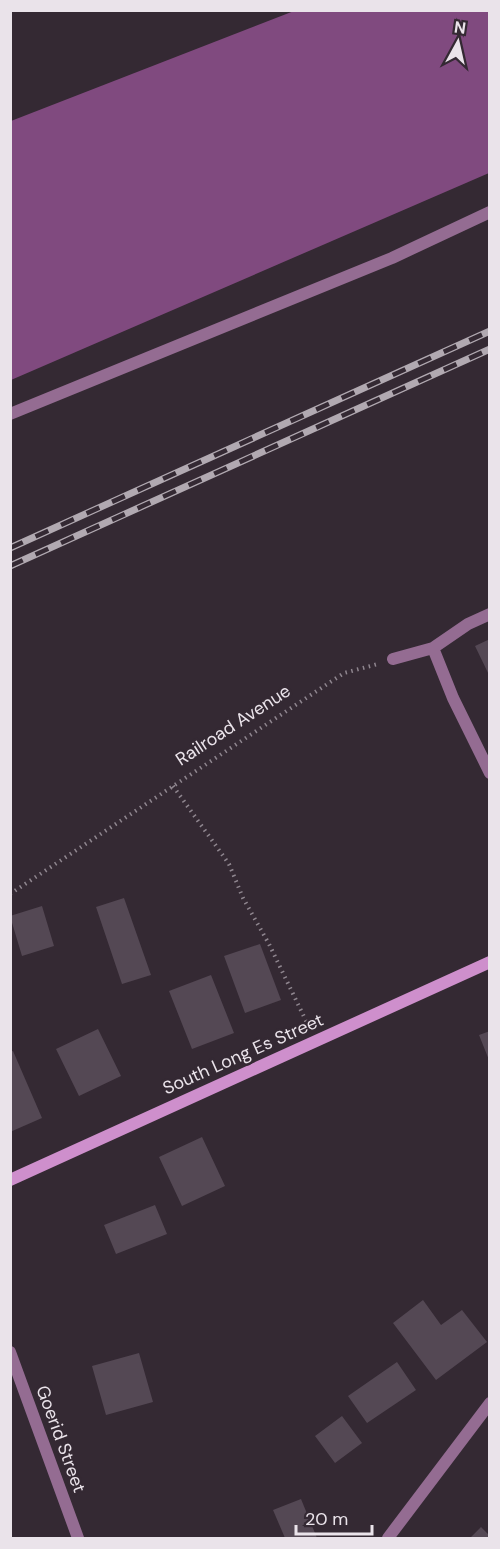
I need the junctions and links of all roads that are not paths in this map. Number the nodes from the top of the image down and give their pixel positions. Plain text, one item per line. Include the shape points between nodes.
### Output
1 (489, 212) edge
2 (10, 414) edge
3 (489, 614) edge
4 (433, 648) junction
5 (393, 659) road end
6 (489, 773) edge
7 (489, 962) edge
8 (10, 1180) edge
9 (10, 1352) edge
10 (489, 1403) edge
11 (78, 1539) edge
12 (388, 1539) edge

1 - 2 street via 392,258
3 - 4 street
4 - 5 street
4 - 6 street
7 - 8 street, South Long Es Street
9 - 11 street, Goerid Street
10 - 12 street

